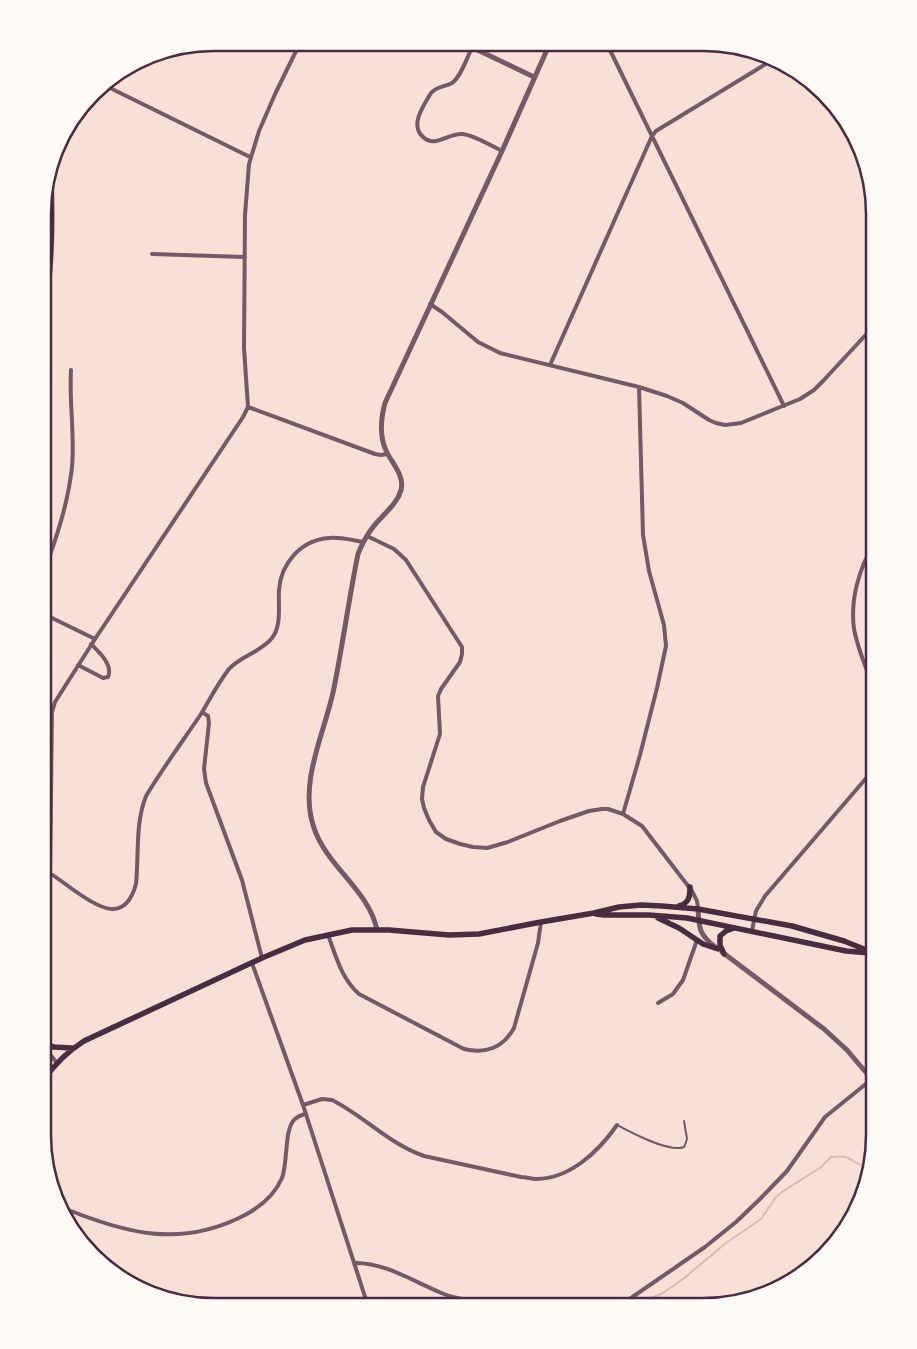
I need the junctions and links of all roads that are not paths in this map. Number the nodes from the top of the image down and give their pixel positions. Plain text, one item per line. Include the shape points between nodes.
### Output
1 (470, 51) edge
2 (479, 51) edge
3 (546, 51) edge
4 (611, 51) edge
5 (296, 52) edge
6 (765, 64) edge
7 (534, 77) junction
8 (111, 88) edge
9 (652, 136) junction
10 (502, 151) junction
11 (250, 157) junction
12 (152, 254) dead end
13 (245, 257) junction
14 (430, 304) junction
15 (866, 335) edge
16 (550, 365) junction
17 (71, 370) dead end
18 (639, 387) junction
19 (784, 406) junction
20 (248, 407) junction
21 (387, 454) junction
22 (367, 536) junction
23 (363, 542) junction
24 (51, 551) edge
25 (866, 561) edge
26 (51, 617) edge
27 (95, 639) junction
28 (91, 644) junction
29 (78, 665) junction
30 (866, 665) edge
31 (52, 712) joint
32 (202, 712) junction
33 (865, 779) edge
34 (51, 792) edge
35 (623, 814) junction
36 (51, 874) edge
37 (690, 887) junction
38 (674, 907) junction
39 (698, 909) junction
40 (594, 913) junction
41 (652, 916) junction
42 (754, 918) junction
43 (699, 920) junction
44 (541, 922) junction
45 (734, 928) junction
46 (377, 930) junction
47 (752, 931) junction
48 (328, 934) junction
49 (697, 940) junction
50 (718, 949) junction
51 (865, 949) edge
52 (865, 952) edge
53 (724, 954) junction
54 (262, 958) junction
55 (252, 963) junction
56 (658, 1003) dead end
57 (51, 1046) edge
58 (73, 1048) junction
59 (51, 1055) edge
60 (57, 1063) junction
61 (51, 1071) edge
62 (865, 1071) edge
63 (865, 1086) edge
64 (303, 1105) junction
65 (306, 1114) junction
66 (684, 1121) dead end
67 (617, 1125) joint
68 (71, 1211) edge
69 (354, 1263) junction
70 (365, 1298) edge
71 (457, 1298) edge
72 (631, 1298) edge

1 - 10 street via 455,80 431,93 418,118 419,132 432,141 464,134
2 - 7 street
3 - 7 street
4 - 9 street
5 - 11 street
6 - 9 street
7 - 10 street
8 - 11 street
9 - 16 street
9 - 19 street
10 - 14 street
11 - 13 street
12 - 13 street
13 - 20 street via 244,348
14 - 16 street via 485,346
14 - 21 street via 383,409 381,432
15 - 19 street via 814,390
16 - 18 street
17 - 24 street via 72,467 64,512
18 - 19 street via 676,399 721,425 741,423
18 - 35 street via 643,535 666,646
20 - 21 street via 375,454
20 - 27 street
21 - 22 street via 400,477 401,489 395,503
22 - 23 street
22 - 35 street via 394,549 406,560 462,647 460,662 438,696 440,734 423,787 424,808 436,832 460,844 487,848 589,811 602,808
23 - 32 street via 327,538 312,542 295,553 280,579 278,622 273,636 235,663
23 - 46 street via 334,690 310,778 309,796 316,835 369,908
25 - 30 street via 860,573 853,613 854,629
26 - 27 street
27 - 28 street
28 - 29 street
28 - 29 street via 107,664 110,670 108,677 103,678
29 - 31 street via 58,695
31 - 34 street
32 - 36 street via 146,796 139,823 136,884 126,903 114,909 103,908
32 - 54 street via 208,716 209,723 204,769 206,783 242,880
33 - 42 street via 765,896
35 - 37 street via 647,831
37 - 38 main road via 688,901
37 - 39 street
38 - 39 main road
38 - 40 main road via 630,906
39 - 42 main road
39 - 43 street
40 - 41 main road
40 - 44 main road
41 - 43 main road
41 - 49 main road via 680,928
42 - 47 street
42 - 51 main road via 792,926
43 - 45 main road
43 - 50 street via 704,937
44 - 46 main road via 465,935
44 - 48 street via 514,1028 501,1044 482,1051 464,1049 359,994 345,978
45 - 47 main road
45 - 53 main road via 720,938
46 - 48 main road
47 - 52 main road
48 - 54 main road
49 - 50 main road
49 - 56 street via 683,980 673,994
50 - 53 street
53 - 62 street via 824,1029
54 - 55 main road
55 - 58 main road
55 - 64 street
57 - 58 main road
58 - 60 main road
59 - 60 street
60 - 61 main road
63 - 72 street via 825,1117 787,1171 736,1222
64 - 65 street
64 - 67 street via 322,1099 332,1100 399,1144 424,1156 536,1179 575,1168
65 - 68 street via 295,1118 290,1126 283,1174 274,1191 248,1213 218,1227 190,1232 142,1233
65 - 69 street
66 - 67 lane via 686,1142 678,1149
69 - 70 street
69 - 71 street via 376,1265

